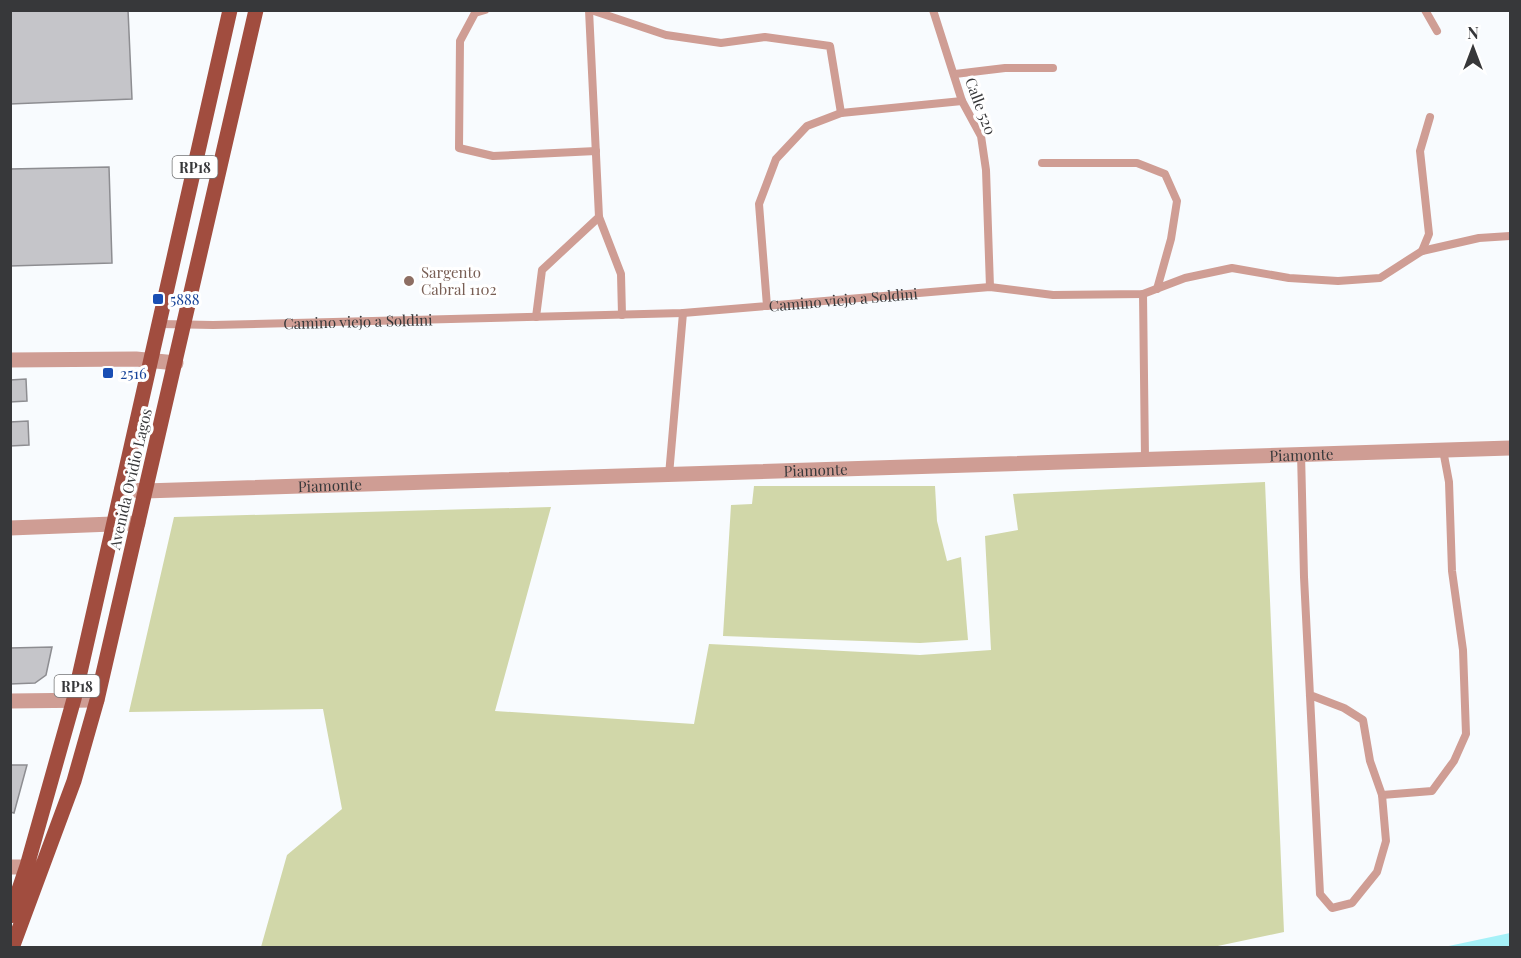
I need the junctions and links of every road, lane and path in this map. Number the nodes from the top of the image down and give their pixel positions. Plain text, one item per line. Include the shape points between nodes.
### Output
1 (230, 10) edge
2 (256, 10) edge
3 (485, 10) edge
4 (590, 10) edge
5 (933, 10) edge
6 (1425, 10) edge
7 (1437, 31) dead end
8 (1053, 68) dead end
9 (955, 74) junction
10 (962, 101) junction
11 (841, 113) junction
12 (1430, 117) dead end
13 (596, 151) junction
14 (1042, 163) dead end
15 (599, 217) junction
16 (1510, 236) edge
17 (1422, 250) junction
18 (990, 287) junction
19 (1157, 289) junction
20 (1143, 294) junction
21 (767, 306) junction
22 (683, 313) junction
23 (622, 315) junction
24 (536, 317) junction
25 (160, 324) junction
26 (185, 324) junction
27 (10, 360) edge
28 (152, 361) junction
29 (176, 363) junction
30 (1510, 448) edge
31 (1443, 450) junction
32 (1301, 453) junction
33 (1146, 458) junction
34 (669, 475) junction
35 (122, 489) junction
36 (144, 491) junction
37 (138, 523) junction
38 (114, 524) junction
39 (10, 528) edge
40 (1310, 695) junction
41 (75, 699) junction
42 (97, 700) junction
43 (10, 701) edge
44 (1382, 795) junction
45 (10, 867) edge
46 (35, 867) junction
47 (10, 916) edge
48 (12, 948) edge

1 - 25 main road, Avenida Ovidio Lagos / RP18
2 - 26 main road, Avenida Ovidio Lagos / RP18
3 - 13 lane via 475,13 460,41 459,148 493,156
4 - 11 lane via 677,37 721,43 765,37 830,46
4 - 13 lane
5 - 9 lane, Calle 520
6 - 7 lane
8 - 9 lane
9 - 10 lane, Calle 520
10 - 11 lane
10 - 18 lane, Calle 520 via 981,136
11 - 21 lane via 807,126 776,159 759,204
12 - 17 lane via 1420,151 1429,234
13 - 15 lane
14 - 19 lane via 1137,163 1165,174 1177,201
15 - 23 lane via 621,273
15 - 24 lane via 542,270
16 - 17 lane, Camino viejo a Soldini
17 - 19 lane, Camino viejo a Soldini via 1380,278 1289,278 1232,268 1185,278
18 - 20 lane, Camino viejo a Soldini via 1053,295
18 - 21 lane, Camino viejo a Soldini
19 - 20 lane, Camino viejo a Soldini
20 - 33 lane
21 - 22 lane, Camino viejo a Soldini
22 - 23 lane, Camino viejo a Soldini
22 - 34 lane
23 - 24 lane, Camino viejo a Soldini
24 - 26 lane, Camino viejo a Soldini
25 - 26 lane, Camino viejo a Soldini
25 - 28 main road, Avenida Ovidio Lagos / RP18
26 - 29 main road, Avenida Ovidio Lagos / RP18
27 - 28 street
28 - 29 street
28 - 35 main road, Avenida Ovidio Lagos / RP18
29 - 36 main road, Avenida Ovidio Lagos / RP18
30 - 31 street, Piamonte
31 - 32 street, Piamonte
31 - 44 lane via 1449,482 1452,571 1463,650 1466,734 1454,761 1432,791
32 - 33 street, Piamonte
32 - 40 lane
33 - 34 street, Piamonte
34 - 36 street, Piamonte
35 - 36 street, Piamonte
35 - 38 main road, Avenida Ovidio Lagos / RP18
36 - 37 main road, Avenida Ovidio Lagos / RP18
37 - 38 street
37 - 42 main road, Avenida Ovidio Lagos / RP18
38 - 39 street
38 - 41 main road, Avenida Ovidio Lagos / RP18
40 - 44 lane via 1363,720 1370,761
40 - 44 lane via 1320,894 1332,908 1352,903 1377,872 1386,841
41 - 42 street
41 - 43 street
41 - 46 main road, Avenida Ovidio Lagos / RP18
42 - 46 main road, Avenida Ovidio Lagos / RP18 via 74,781
45 - 46 street
46 - 47 main road, Avenida Ovidio Lagos / RP18
46 - 48 main road, Avenida Ovidio Lagos / RP18

